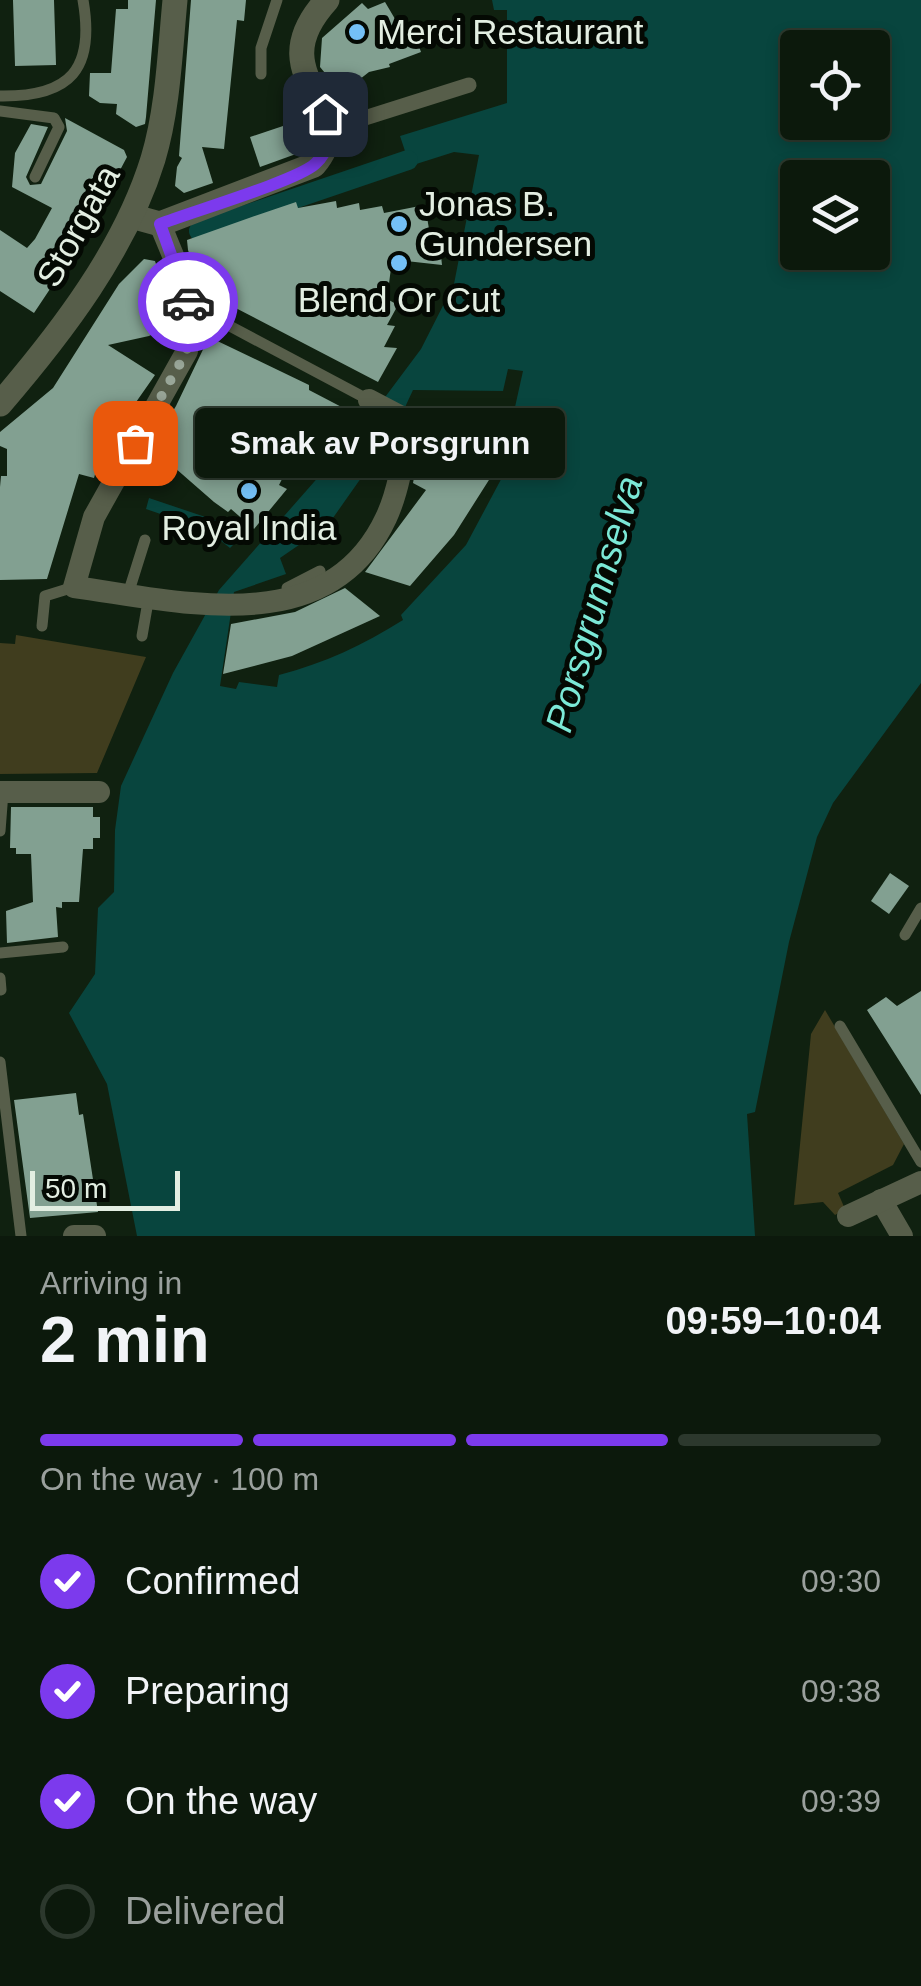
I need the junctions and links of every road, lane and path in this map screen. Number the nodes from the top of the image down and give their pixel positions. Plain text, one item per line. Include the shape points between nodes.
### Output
1 (83, 0) edge
2 (175, 0) edge
3 (276, 0) edge
4 (327, 0) edge
5 (261, 74) dead end
6 (469, 85) dead end
7 (0, 96) edge
8 (0, 111) edge
9 (330, 129) junction
10 (36, 178) dead end
11 (131, 216) junction
12 (160, 224) junction
13 (191, 315) junction
14 (369, 400) joint
15 (0, 404) edge
16 (144, 540) dead end
17 (320, 571) dead end
18 (74, 586) junction
19 (138, 595) junction
20 (239, 606) junction
21 (42, 626) dead end
22 (142, 636) dead end
23 (2, 792) edge
24 (98, 792) dead end
25 (0, 831) edge
26 (921, 908) edge
27 (905, 935) dead end
28 (63, 946) dead end
29 (0, 954) edge
30 (0, 978) edge
31 (1, 990) edge
32 (840, 1026) dead end
33 (0, 1062) edge
34 (921, 1162) edge
35 (921, 1182) edge
36 (881, 1200) junction
37 (848, 1216) dead end
38 (21, 1236) edge
39 (902, 1236) edge

1 - 7 lane via 88,44 80,69 37,94
2 - 11 street, Storgata via 158,137
3 - 5 lane
4 - 9 street via 304,31 299,60
6 - 9 street
8 - 10 lane via 39,114 59,126
9 - 12 street via 324,154 305,171
11 - 12 street
11 - 15 street, Storgata via 56,336
12 - 13 street
13 - 14 lane via 226,324
13 - 18 street via 180,369 105,495
14 - 20 street via 409,420 386,517 364,551 335,576 289,600
16 - 19 lane
17 - 20 lane
18 - 19 street
18 - 21 lane via 46,596
19 - 20 street
19 - 22 lane
23 - 24 street
23 - 25 lane
26 - 27 lane
28 - 29 lane
30 - 31 lane
32 - 34 lane
33 - 38 lane
35 - 36 street
36 - 37 street
36 - 39 street

